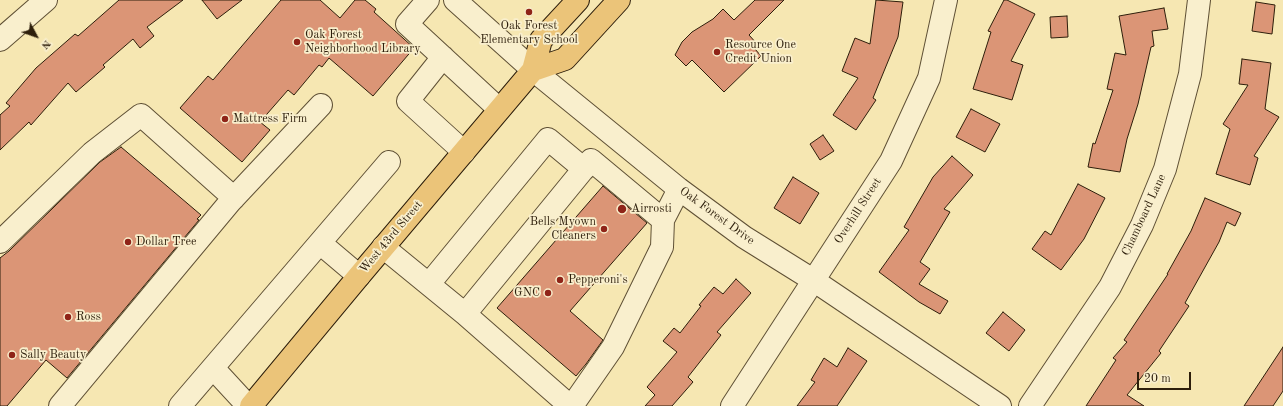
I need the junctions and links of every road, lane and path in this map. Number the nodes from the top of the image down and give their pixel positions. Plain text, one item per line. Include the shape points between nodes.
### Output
1 (46, 0) edge
2 (428, 0) edge
3 (455, 0) edge
4 (578, 0) edge
5 (618, 0) edge
6 (946, 0) edge
7 (1198, 0) edge
8 (0, 40) edge
9 (443, 57) junction
10 (533, 70) junction
11 (321, 105) dead end
12 (499, 110) junction
13 (612, 135) junction
14 (464, 152) junction
15 (389, 162) dead end
16 (588, 165) junction
17 (680, 189) junction
18 (234, 198) junction
19 (663, 220) junction
20 (0, 242) edge
21 (320, 243) junction
22 (383, 247) junction
23 (359, 276) junction
24 (813, 280) junction
25 (432, 287) junction
26 (465, 314) junction
27 (212, 368) junction
28 (44, 406) edge
29 (51, 406) edge
30 (60, 406) edge
31 (180, 406) edge
32 (248, 406) edge
33 (251, 406) edge
34 (571, 406) edge
35 (732, 406) edge
36 (1000, 406) edge
37 (1030, 406) edge

1 - 8 street
2 - 9 street via 407,24
3 - 10 street, Oak Forest Drive
4 - 10 main road, West 43rd Street via 541,40
5 - 10 main road via 565,59
6 - 24 street, Overhill Street via 929,78 891,161
7 - 37 street, Chamboard Lane via 1190,74 1166,169 1145,218 1110,287
9 - 12 street
9 - 14 street via 408,101
10 - 12 main road, West 43rd Street
10 - 13 street, Oak Forest Drive
11 - 18 street
12 - 14 main road, West 43rd Street
13 - 16 street
13 - 17 street, Oak Forest Drive
14 - 22 main road, West 43rd Street
15 - 21 street
16 - 19 street
16 - 25 street via 548,139 433,280
16 - 26 street
17 - 19 street
17 - 24 street, Oak Forest Drive via 744,237
18 - 20 street via 141,115 92,153
18 - 30 street
19 - 34 street via 662,247 613,347
21 - 23 street
21 - 27 street
22 - 23 main road, West 43rd Street
22 - 25 street
23 - 33 main road, West 43rd Street
24 - 35 street, Overhill Street
24 - 36 street, Oak Forest Drive
25 - 26 street
26 - 34 street
27 - 31 street
27 - 32 street
28 - 29 street via 47,403

